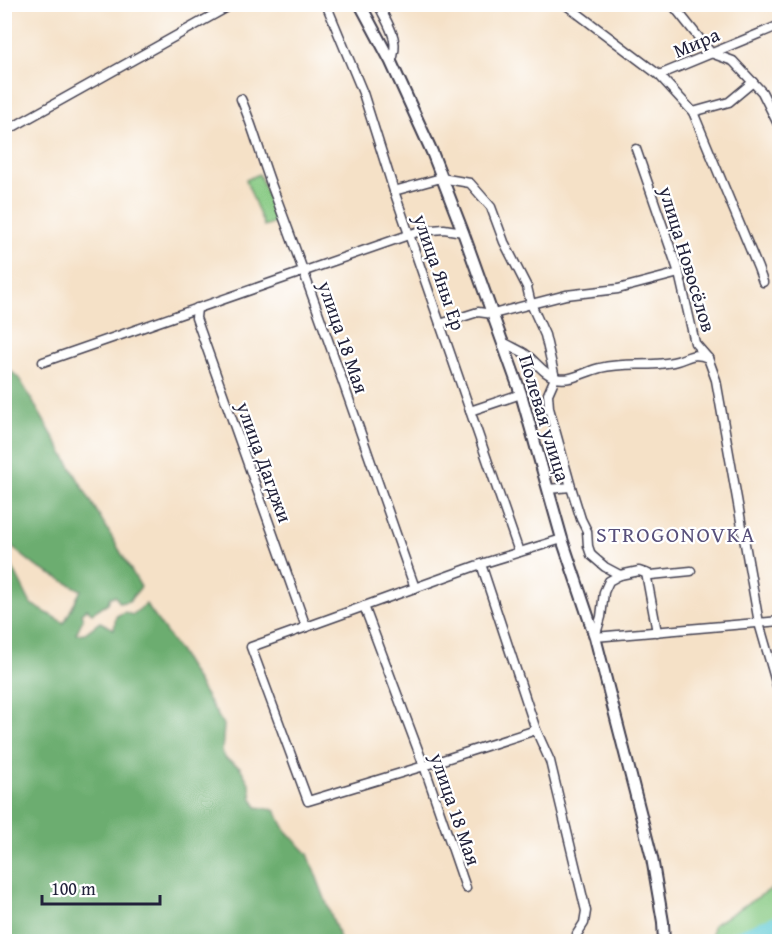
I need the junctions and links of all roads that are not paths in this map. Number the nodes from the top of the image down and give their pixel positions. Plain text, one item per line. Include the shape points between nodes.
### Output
1 (232, 4) edge
2 (326, 4) edge
3 (360, 4) edge
4 (378, 4) edge
5 (565, 4) edge
6 (672, 4) edge
7 (780, 25) edge
8 (711, 53) junction
9 (391, 62) junction
10 (659, 75) junction
11 (753, 82) junction
12 (241, 99) dead end
13 (693, 112) junction
14 (780, 128) edge
15 (4, 132) edge
16 (636, 149) dead end
17 (441, 178) junction
18 (394, 190) junction
19 (464, 232) junction
20 (410, 236) junction
21 (303, 270) junction
22 (679, 273) junction
23 (763, 282) dead end
24 (531, 304) junction
25 (197, 308) junction
26 (494, 314) junction
27 (440, 324) junction
28 (503, 342) junction
29 (695, 344) junction
30 (693, 354) junction
31 (708, 358) junction
32 (43, 362) dead end
33 (555, 378) junction
34 (521, 393) junction
35 (470, 411) junction
36 (571, 487) junction
37 (548, 489) junction
38 (562, 539) junction
39 (519, 552) junction
40 (481, 564) junction
41 (691, 571) dead end
42 (646, 573) junction
43 (620, 575) junction
44 (415, 588) junction
45 (364, 606) junction
46 (780, 621) edge
47 (759, 623) junction
48 (306, 627) junction
49 (657, 632) junction
50 (595, 637) junction
51 (780, 696) edge
52 (536, 730) junction
53 (424, 766) junction
54 (466, 888) dead end
55 (577, 934) dead end
56 (664, 942) edge

1 - 15 street
2 - 18 street, улица Яны Ер via 363,93
3 - 9 main road, Полевая улица
4 - 9 street via 395,39
5 - 10 street
6 - 8 street
7 - 8 street, Мира
8 - 10 street, Мира
8 - 11 street via 733,61
9 - 17 main road, Полевая улица
10 - 13 street
11 - 13 street via 729,102
11 - 14 street
12 - 21 street, улица 18 Мая
13 - 23 street
16 - 22 street, улица Новосёлов
17 - 18 street
17 - 19 main road, Полевая улица
17 - 24 street via 470,183 491,207
18 - 20 street, улица Яны Ер
19 - 20 street via 432,229
19 - 26 main road, Полевая улица
20 - 21 street
20 - 27 street, улица Яны Ер
21 - 25 street
21 - 44 street, улица 18 Мая
22 - 24 street via 618,290 566,295
22 - 29 street, улица Новосёлов
24 - 26 street
24 - 33 street via 545,335
25 - 32 street
25 - 48 street, улица Дагджи via 196,318
26 - 27 street via 478,312
26 - 28 main road, Полевая улица
27 - 35 street, улица Яны Ер
28 - 33 street
28 - 34 main road, Полевая улица
29 - 30 street
29 - 31 street, улица Новосёлов
30 - 31 street
30 - 33 street via 676,362 648,366 617,364 567,379
31 - 47 street, улица Новосёлов via 716,380
33 - 36 street via 548,394 549,408
34 - 35 street
34 - 37 main road, Полевая улица
35 - 39 street, улица Яны Ер
36 - 37 street
36 - 43 street via 591,555
37 - 38 main road, Полевая улица
38 - 39 street
38 - 50 main road, Полевая улица
39 - 40 street
40 - 44 street
40 - 52 street
41 - 42 street
42 - 43 street
42 - 49 street
43 - 50 street via 609,581 604,592
44 - 45 street
45 - 48 street
45 - 53 street, улица 18 Мая
46 - 47 street
47 - 49 street
47 - 51 street, улица Новосёлов
48 - 53 street via 251,647 308,801
49 - 50 street
50 - 56 main road, Полевая улица via 652,858
52 - 53 street
52 - 55 street via 550,761 586,911
53 - 54 street, улица 18 Мая

